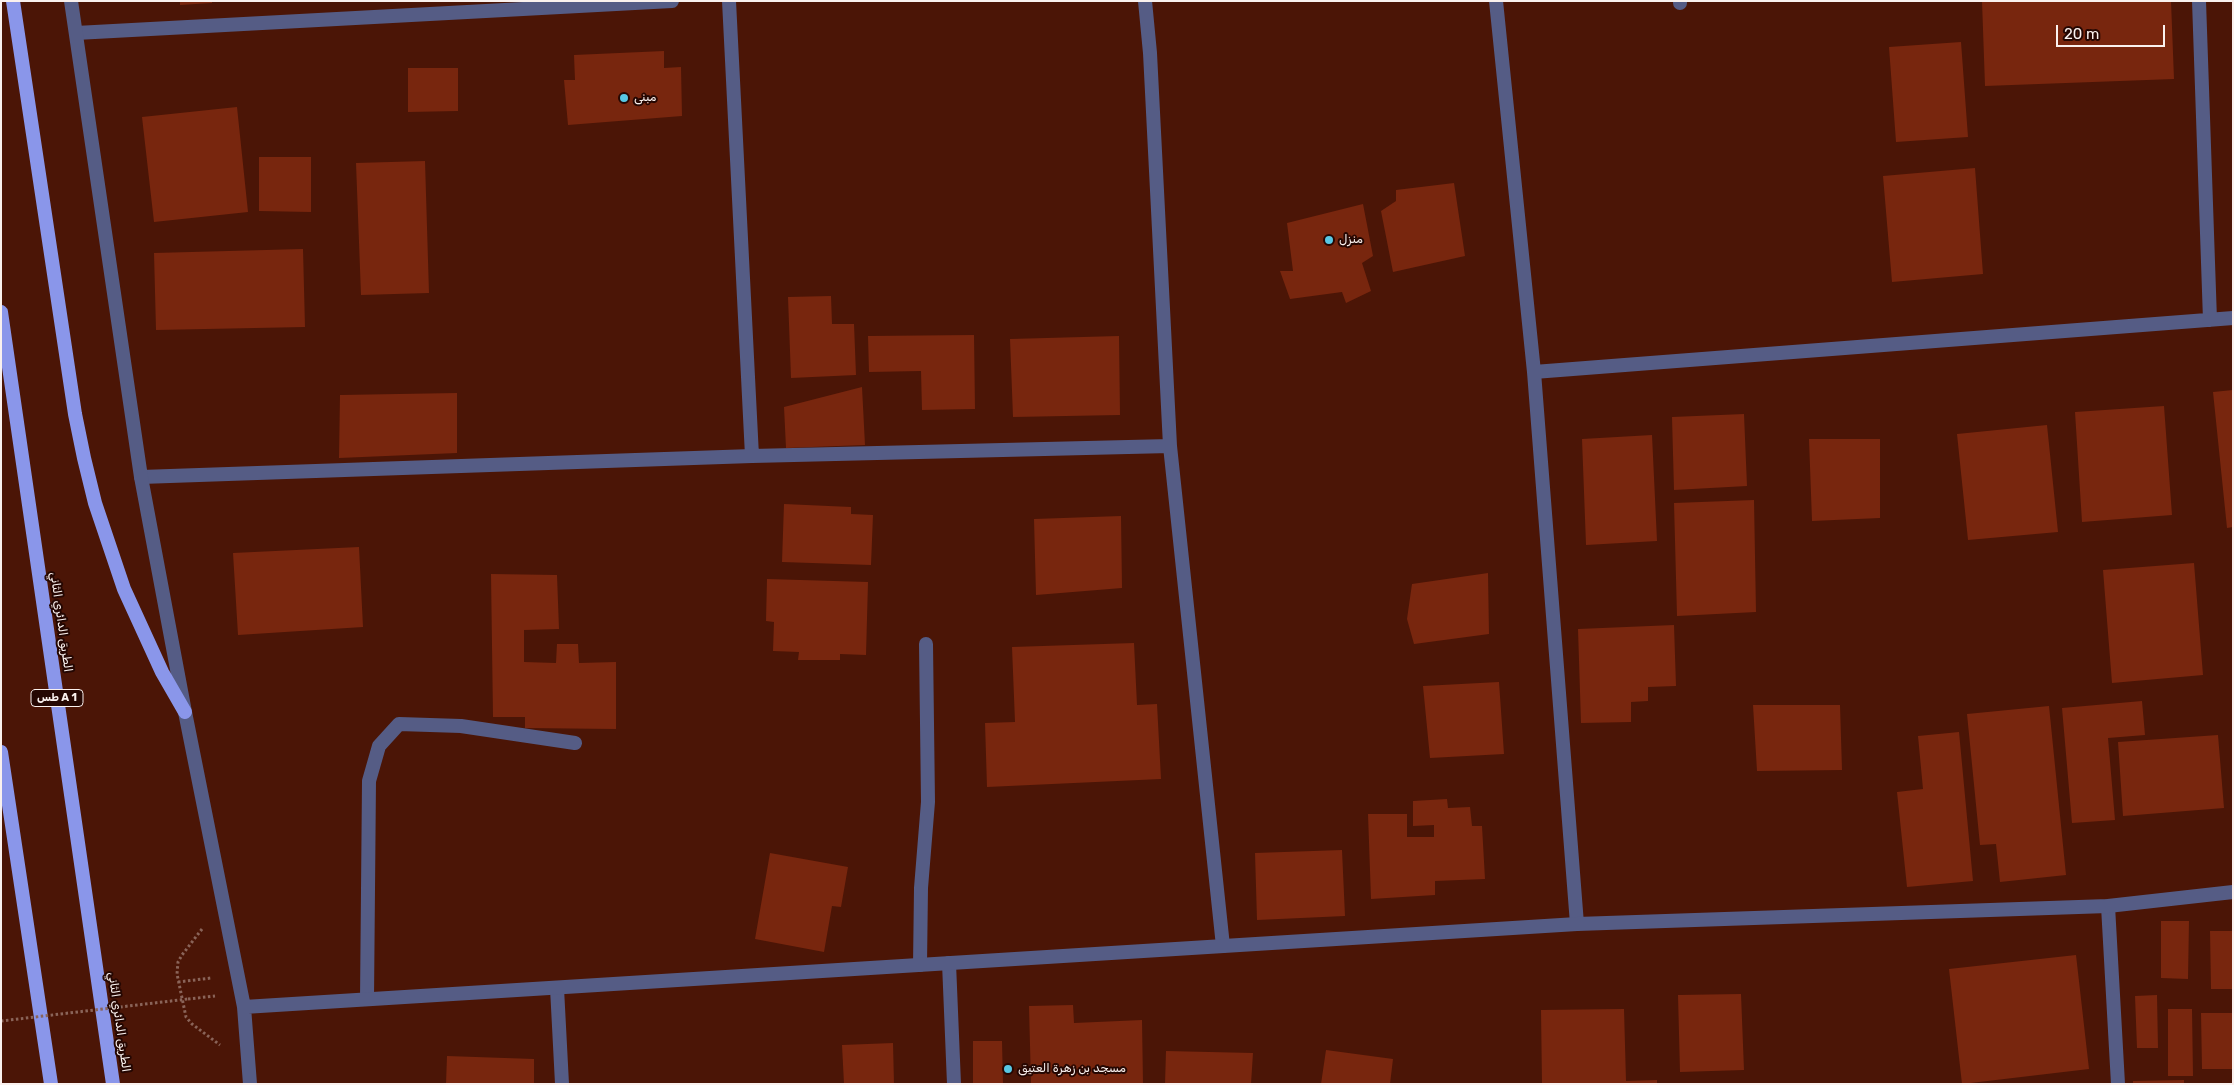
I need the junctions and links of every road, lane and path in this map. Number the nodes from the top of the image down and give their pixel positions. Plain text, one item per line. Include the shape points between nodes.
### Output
1 (13, 1) edge
2 (71, 1) edge
3 (672, 1) edge
4 (729, 1) edge
5 (1145, 1) edge
6 (1496, 1) edge
7 (2199, 1) edge
8 (76, 33) junction
9 (1, 312) edge
10 (2233, 318) edge
11 (2210, 320) junction
12 (1534, 372) junction
13 (1170, 446) junction
14 (752, 456) junction
15 (141, 477) junction
16 (926, 644) dead end
17 (185, 712) junction
18 (575, 743) dead end
19 (1, 752) edge
20 (2233, 892) edge
21 (224, 902) junction
22 (2108, 906) junction
23 (1578, 924) junction
24 (1224, 946) junction
25 (949, 963) junction
26 (920, 965) junction
27 (215, 978) dead end
28 (178, 982) junction
29 (557, 988) junction
30 (217, 996) dead end
31 (367, 999) junction
32 (244, 1007) junction
33 (1, 1021) edge
34 (249, 1066) junction
35 (51, 1084) edge
36 (113, 1084) edge
37 (250, 1084) edge
38 (562, 1084) edge
39 (954, 1084) edge
40 (2118, 1084) edge

1 - 17 highway via 84,458 95,503 124,589 162,672
2 - 8 street
3 - 8 street
4 - 14 street
5 - 13 street
6 - 12 street
7 - 11 street
8 - 15 street
9 - 36 highway, الطريق الدائري الثاني / طس A 1
10 - 11 street
11 - 12 street
12 - 23 street
13 - 14 street
13 - 24 street
14 - 15 street
15 - 17 street
16 - 26 street via 928,802 921,888
17 - 21 street
18 - 31 street via 461,726 399,724 379,746 369,780
19 - 35 highway
20 - 22 street
21 - 28 path via 182,954 178,962
21 - 32 street
22 - 23 street
22 - 40 street
23 - 24 street
24 - 25 street
25 - 26 street
25 - 39 street
26 - 29 street
27 - 28 path
28 - 34 path via 186,1017
29 - 31 street
29 - 38 street
30 - 33 path, bridge
31 - 32 street
32 - 34 street
34 - 37 street

